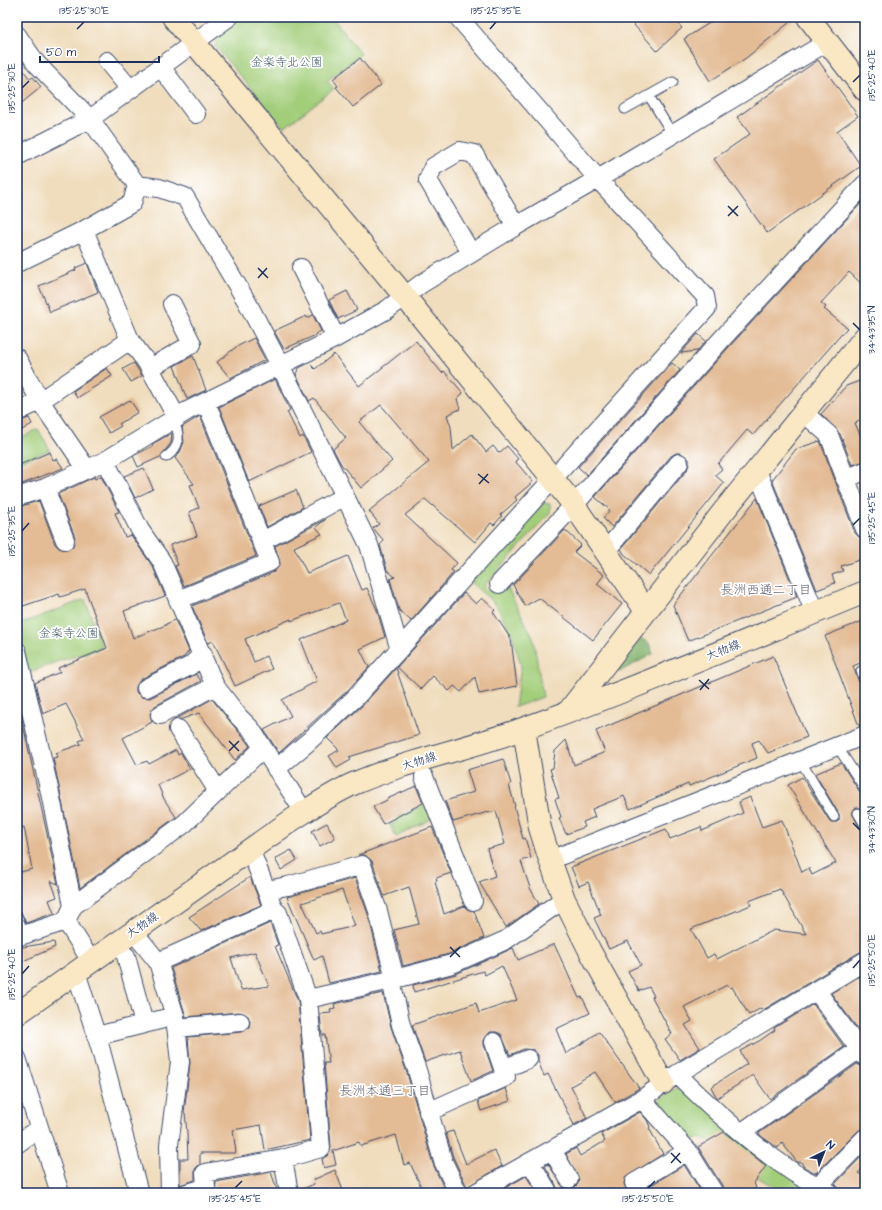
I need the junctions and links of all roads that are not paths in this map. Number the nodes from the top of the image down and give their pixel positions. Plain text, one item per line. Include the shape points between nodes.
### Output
1 (173, 17) edge
2 (229, 17) edge
3 (458, 17) edge
4 (808, 17) edge
5 (17, 35) edge
6 (828, 42) junction
7 (195, 43) junction
8 (107, 61) dead end
9 (160, 66) junction
10 (673, 82) dead end
11 (130, 89) junction
12 (865, 90) edge
13 (649, 96) junction
14 (625, 109) dead end
15 (196, 114) dead end
16 (90, 119) junction
17 (673, 135) junction
18 (17, 156) edge
19 (598, 180) junction
20 (865, 184) edge
21 (137, 185) junction
22 (516, 226) junction
23 (84, 230) junction
24 (471, 253) junction
25 (17, 263) edge
26 (301, 268) dead end
27 (406, 298) junction
28 (181, 310) dead end
29 (865, 337) edge
30 (336, 338) junction
31 (130, 340) junction
32 (17, 358) edge
33 (280, 365) junction
34 (150, 368) junction
35 (40, 401) junction
36 (206, 402) junction
37 (17, 412) edge
38 (804, 413) junction
39 (175, 419) junction
40 (166, 457) dead end
41 (105, 462) junction
42 (679, 463) dead end
43 (86, 468) junction
44 (757, 471) junction
45 (865, 471) edge
46 (552, 478) junction
47 (845, 479) junction
48 (45, 488) junction
49 (345, 496) junction
50 (17, 497) edge
51 (574, 505) junction
52 (865, 529) edge
53 (65, 540) dead end
54 (261, 542) junction
55 (605, 552) junction
56 (499, 584) dead end
57 (865, 592) edge
58 (178, 600) junction
59 (646, 611) junction
60 (815, 613) junction
61 (399, 648) junction
62 (17, 651) edge
63 (203, 654) junction
64 (861, 671) dead end
65 (865, 680) edge
66 (215, 686) junction
67 (146, 688) dead end
68 (568, 712) junction
69 (160, 715) dead end
70 (178, 729) dead end
71 (524, 729) junction
72 (865, 735) edge
73 (837, 746) junction
74 (262, 749) junction
75 (800, 760) junction
76 (276, 770) junction
77 (424, 777) dead end
78 (863, 786) dead end
79 (218, 791) junction
80 (304, 812) junction
81 (858, 814) dead end
82 (834, 817) dead end
83 (865, 825) edge
84 (250, 849) junction
85 (550, 860) junction
86 (266, 890) junction
87 (564, 899) junction
88 (473, 901) dead end
89 (274, 910) junction
90 (69, 914) junction
91 (17, 916) edge
92 (133, 931) junction
93 (20, 936) edge
94 (126, 956) dead end
95 (865, 961) edge
96 (158, 962) junction
97 (84, 966) junction
98 (393, 979) junction
99 (816, 990) junction
100 (308, 999) junction
101 (17, 1014) edge
102 (176, 1022) junction
103 (240, 1022) dead end
104 (144, 1024) junction
105 (97, 1036) junction
106 (494, 1042) dead end
107 (863, 1050) edge
108 (17, 1058) edge
109 (528, 1059) dead end
110 (504, 1069) junction
111 (670, 1079) junction
112 (642, 1099) junction
113 (428, 1112) junction
114 (39, 1128) junction
115 (741, 1133) junction
116 (865, 1139) edge
117 (17, 1144) edge
118 (552, 1150) junction
119 (688, 1151) junction
120 (283, 1159) junction
121 (530, 1162) junction
122 (569, 1179) dead end
123 (824, 1189) edge
124 (547, 1190) dead end
125 (60, 1193) edge
126 (139, 1193) edge
127 (170, 1193) edge
128 (187, 1193) edge
129 (289, 1193) edge
130 (458, 1193) edge
131 (475, 1193) edge
132 (640, 1193) edge
133 (714, 1193) edge

1 - 7 street
2 - 7 street
3 - 19 street
4 - 6 street
5 - 16 street via 36,63
6 - 12 street
6 - 17 street
7 - 9 street
7 - 27 street
8 - 11 street
9 - 11 street
9 - 15 street
10 - 13 lane
11 - 16 street
13 - 14 lane
13 - 17 lane
16 - 18 street
16 - 21 street
17 - 19 street
19 - 22 street
19 - 46 street via 704,296 708,308
20 - 51 street
21 - 23 street via 132,203
21 - 33 street via 159,188 185,197 247,302
22 - 24 street
22 - 24 street via 474,154 460,151 433,167 428,180
23 - 25 street
23 - 31 street
24 - 27 street via 421,284
26 - 30 street
27 - 30 street
27 - 46 street
28 - 34 street via 192,344
29 - 38 street
30 - 33 street
31 - 34 street
31 - 35 street
32 - 35 street
33 - 36 street
33 - 49 street
34 - 39 street
35 - 37 street
35 - 43 street
36 - 39 street
36 - 54 street
38 - 44 street
38 - 47 street via 829,435
39 - 40 lane via 179,439 177,447
39 - 41 street
41 - 43 street
41 - 58 street via 140,530 162,562
42 - 55 street
43 - 48 street
44 - 59 street
44 - 60 street
45 - 47 street
46 - 51 street
46 - 61 street
47 - 52 street
48 - 50 street
48 - 53 street
49 - 54 street
49 - 61 street via 370,545
51 - 55 street
51 - 56 street
54 - 58 street via 270,562
55 - 59 street
57 - 60 street, 大物線
58 - 63 street
59 - 68 street
60 - 68 street, 大物線
61 - 76 street via 356,697
62 - 90 street via 49,788
63 - 66 street
63 - 67 street via 190,666
64 - 65 lane
66 - 69 street
66 - 74 street
68 - 71 street, 大物線
70 - 79 street
71 - 80 street, 大物線 via 378,774 346,787
71 - 85 street via 534,799
72 - 73 street
73 - 75 street
73 - 78 lane
74 - 76 street
74 - 79 street
75 - 82 lane
75 - 85 street
76 - 80 street
77 - 88 street
79 - 90 street via 184,824
80 - 84 street, 大物線
81 - 83 lane
84 - 86 street
84 - 92 street, 大物線
85 - 87 street
86 - 89 street
86 - 98 street via 362,865 378,911
87 - 98 street via 506,940 452,964
87 - 111 street via 597,964
89 - 96 street
89 - 100 street via 278,913
90 - 93 street
90 - 97 street
91 - 93 lane
92 - 96 street
92 - 97 street, 大物線
94 - 104 street
95 - 99 street
96 - 102 street
97 - 101 street, 大物線
97 - 105 street
98 - 100 street
98 - 113 street via 402,1025
99 - 107 street
99 - 111 street
100 - 120 street via 321,1148
102 - 103 street
102 - 104 street
102 - 127 street via 180,1062 169,1145
104 - 105 street
105 - 126 street
106 - 110 street
107 - 115 street
108 - 114 street
109 - 110 street
110 - 113 street via 506,1077
111 - 112 street
111 - 115 street
112 - 118 street
112 - 119 street
113 - 130 street via 443,1161
114 - 117 street
114 - 125 street
115 - 123 street via 791,1171
116 - 123 street
118 - 121 street
118 - 122 street
119 - 132 street via 634,1183
119 - 133 street
120 - 128 street via 205,1173 206,1188
120 - 129 street
121 - 124 street
121 - 131 street

